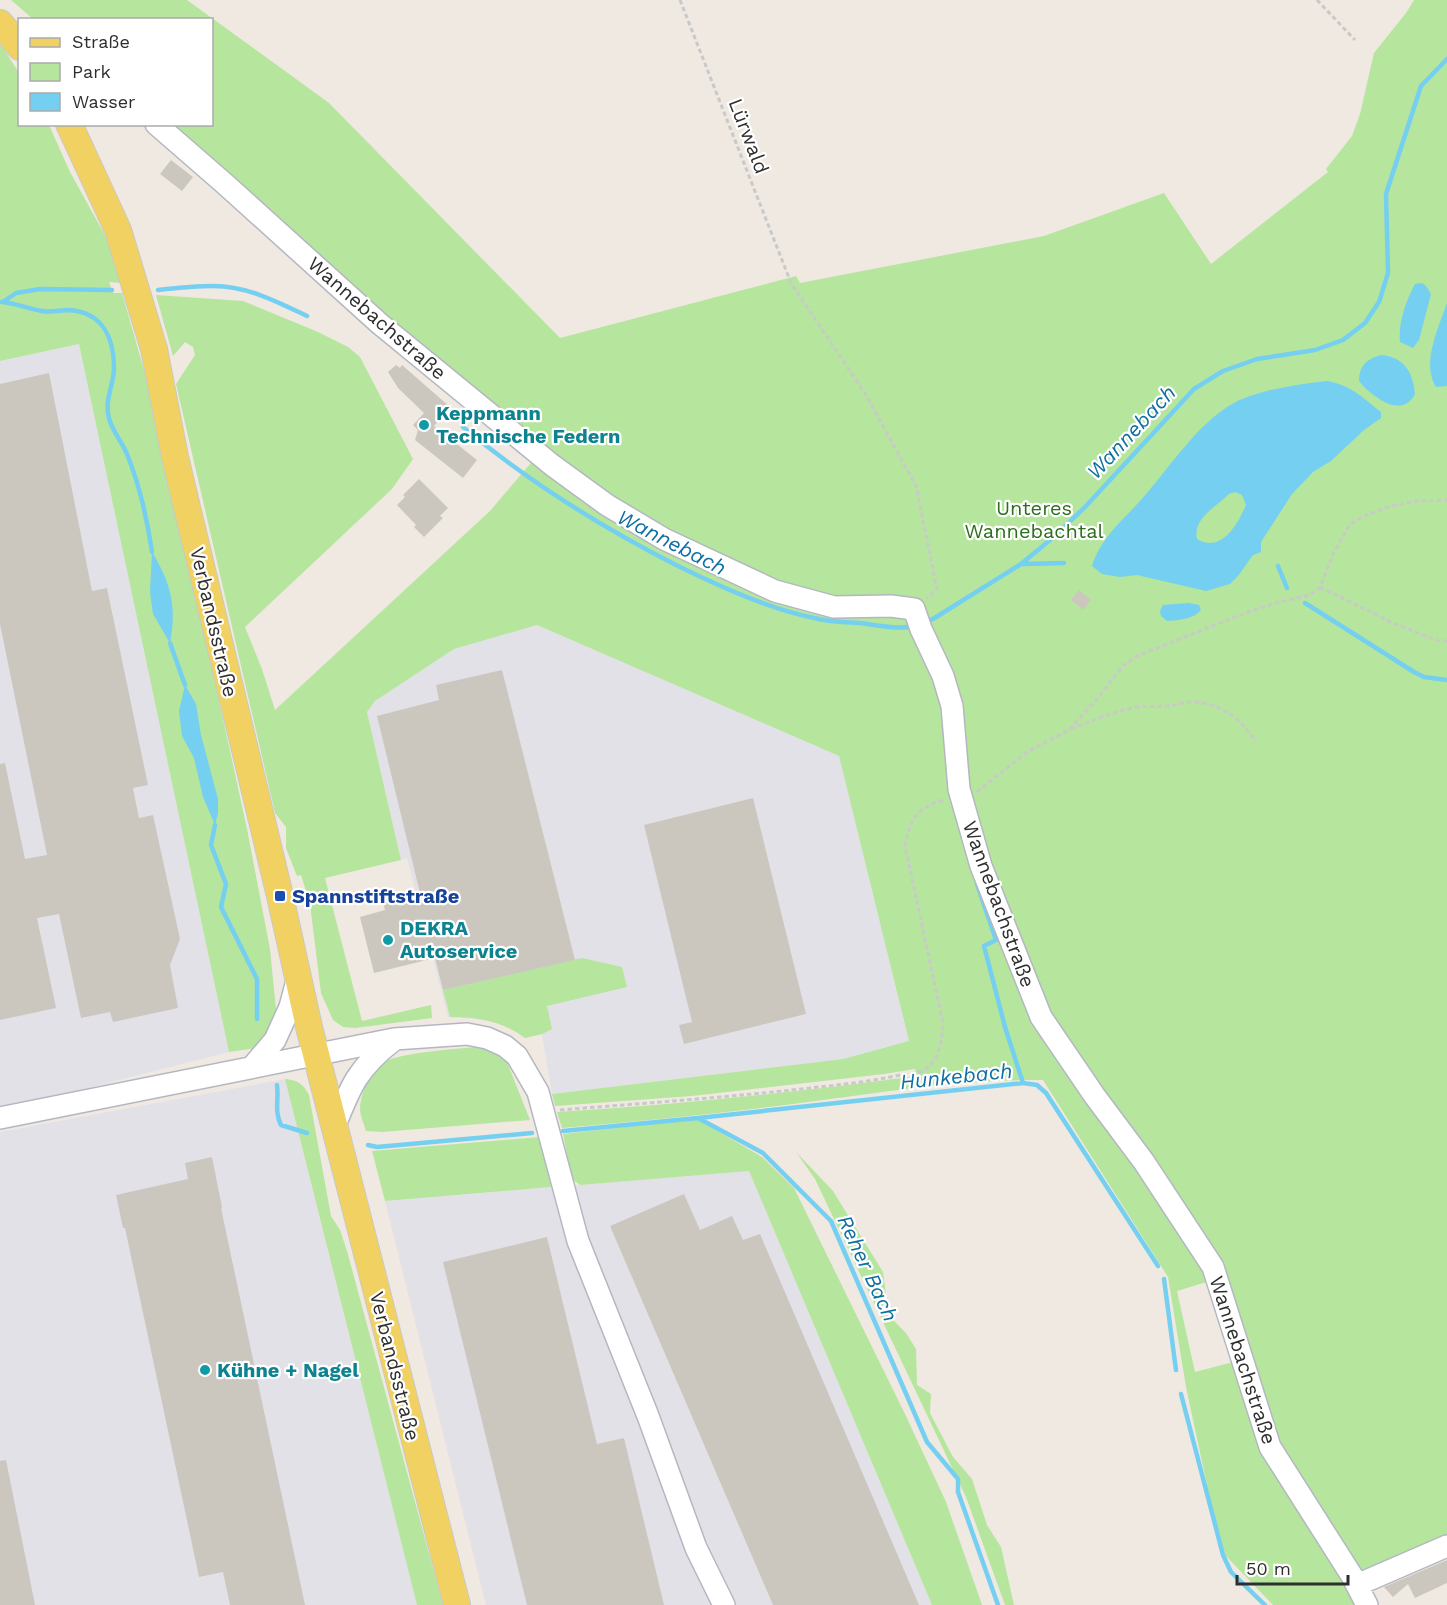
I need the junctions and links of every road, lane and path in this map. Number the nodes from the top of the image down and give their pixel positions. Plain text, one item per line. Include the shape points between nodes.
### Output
1 (680, 0) edge
2 (1317, 0) edge
3 (0, 23) edge
4 (1355, 40) dead end
5 (18, 45) edge
6 (70, 126) edge
7 (158, 126) edge
8 (1447, 500) edge
9 (1320, 587) junction
10 (917, 619) junction
11 (1447, 641) edge
12 (1069, 730) junction
13 (1256, 742) dead end
14 (961, 800) junction
15 (298, 977) junction
16 (394, 1039) junction
17 (316, 1054) junction
18 (252, 1066) junction
19 (543, 1111) junction
20 (0, 1118) edge
21 (334, 1128) junction
22 (1447, 1546) edge
23 (1357, 1585) junction
24 (457, 1605) edge
25 (724, 1605) edge
26 (1367, 1605) edge

1 - 10 path, Lürwald via 791,283 866,396 916,486 937,589
2 - 4 path
3 - 5 main road
6 - 15 main road, Verbandsstraße via 118,230 154,349 175,457
7 - 10 street, Wannebachstraße via 380,324 606,505 664,539 776,591 834,607 891,606
8 - 9 path via 1391,506 1350,524
9 - 11 path via 1391,622
9 - 12 path via 1310,595 1248,612 1137,656 1123,666
10 - 14 street, Wannebachstraße via 940,668 952,706
12 - 13 path via 1116,712 1192,702 1233,715
12 - 14 path via 1027,752
14 - 19 path via 935,803 919,812 909,825 905,846 943,1023 935,1057 923,1070 884,1079 726,1098
14 - 23 street, Wannebachstraße via 981,866 1041,1017 1213,1267 1270,1447
15 - 17 main road, Verbandsstraße
15 - 18 street via 275,1040
16 - 17 street
16 - 19 street via 467,1034 505,1046 518,1058 538,1092
16 - 21 street via 377,1053 351,1086
17 - 18 street
17 - 21 main road, Verbandsstraße
18 - 20 street
19 - 25 street via 578,1241 696,1548
21 - 24 main road, Verbandsstraße
22 - 23 street
23 - 26 street, Wannebachstraße

